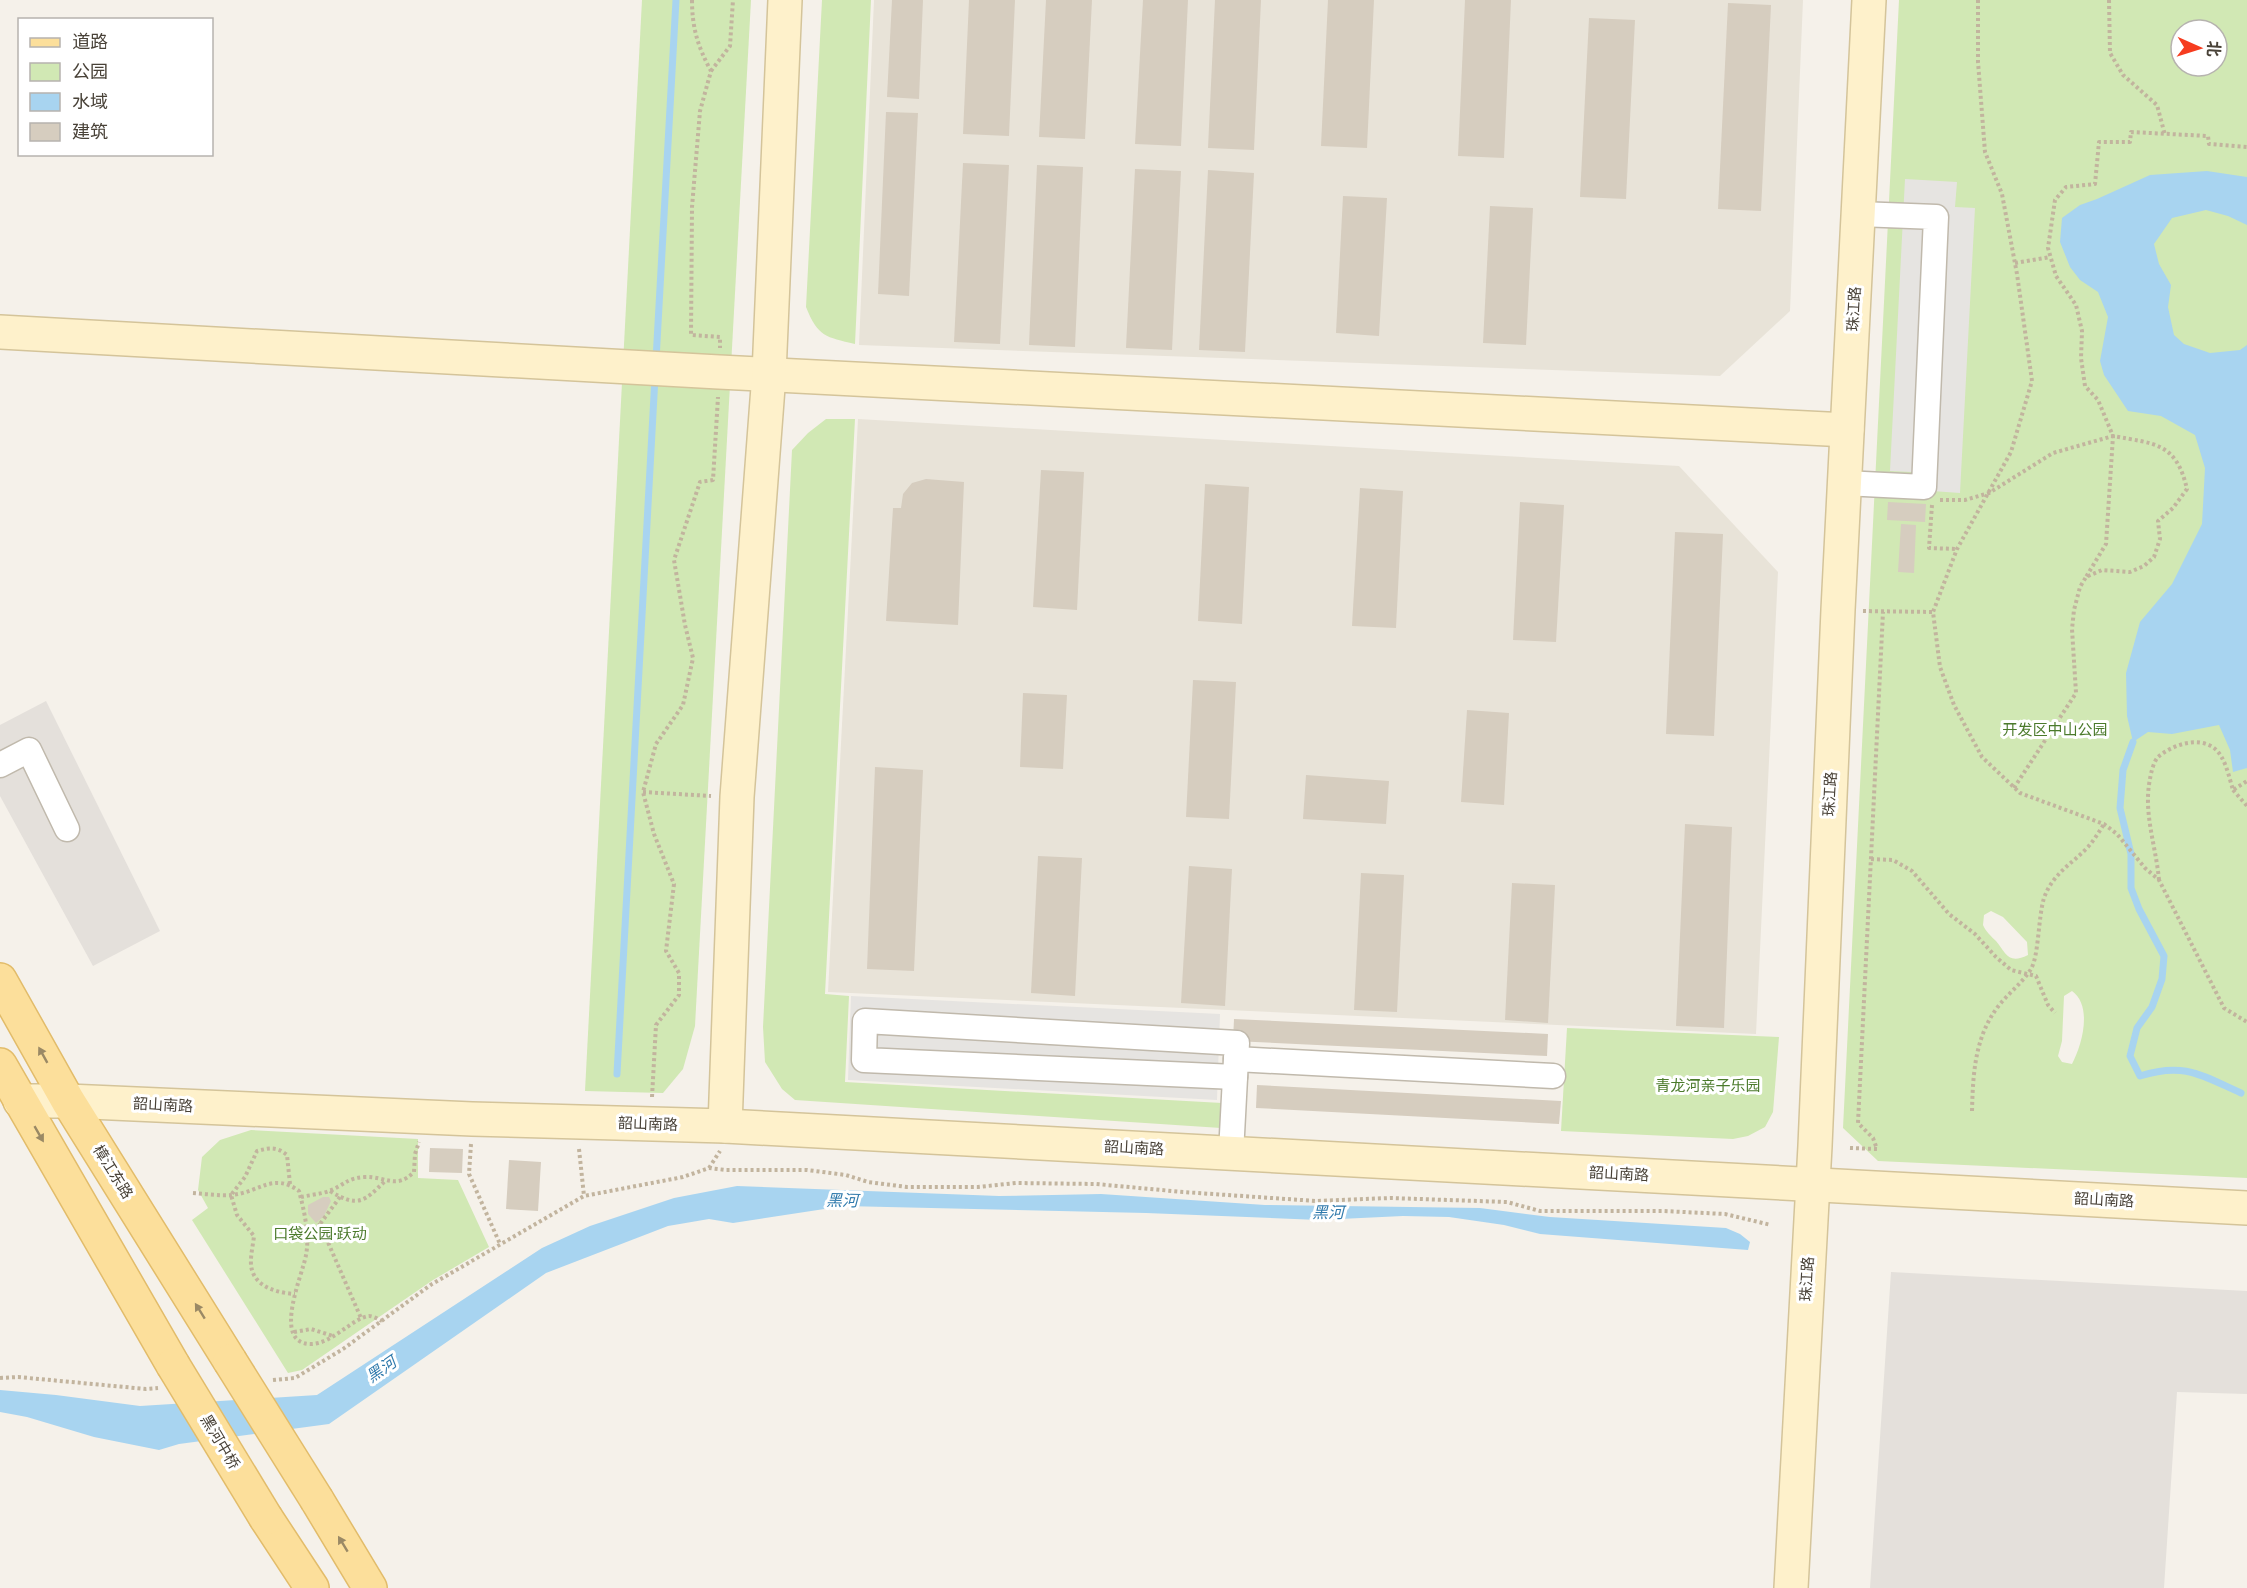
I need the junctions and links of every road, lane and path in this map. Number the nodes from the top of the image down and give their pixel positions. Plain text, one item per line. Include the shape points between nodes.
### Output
1 (692, 0) edge
2 (733, 0) edge
3 (785, 0) edge
4 (1869, 0) edge
5 (1978, 0) edge
6 (2109, 0) edge
7 (711, 71) junction
8 (2165, 135) junction
9 (2247, 147) edge
10 (1859, 214) junction
11 (2050, 257) junction
12 (2015, 263) junction
13 (0, 332) edge
14 (706, 371) junction
15 (769, 374) junction
16 (1847, 430) junction
17 (2113, 436) junction
18 (1844, 483) junction
19 (1989, 493) junction
20 (1958, 549) junction
21 (2086, 577) junction
22 (1838, 610) junction
23 (1883, 612) junction
24 (1933, 612) junction
25 (0, 765) edge
26 (2247, 781) edge
27 (2014, 788) junction
28 (2233, 790) junction
29 (643, 792) junction
30 (737, 797) junction
31 (2247, 806) edge
32 (2104, 824) junction
33 (67, 829) dead end
34 (1871, 859) junction
35 (2159, 880) junction
36 (2027, 973) junction
37 (0, 980) edge
38 (2055, 1012) dead end
39 (2247, 1022) edge
40 (0, 1065) edge
41 (1236, 1068) junction
42 (1553, 1076) dead end
43 (20, 1101) junction
44 (68, 1101) junction
45 (1972, 1111) dead end
46 (425, 1117) junction
47 (472, 1119) junction
48 (576, 1121) junction
49 (650, 1124) junction
50 (724, 1126) junction
51 (1850, 1148) dead end
52 (1231, 1153) junction
53 (387, 1180) junction
54 (290, 1184) junction
55 (1812, 1185) junction
56 (330, 1191) junction
57 (193, 1193) dead end
58 (231, 1195) junction
59 (584, 1196) junction
60 (301, 1197) junction
61 (340, 1197) junction
62 (2247, 1208) edge
63 (320, 1224) junction
64 (1771, 1226) dead end
65 (306, 1239) junction
66 (500, 1244) junction
67 (296, 1294) junction
68 (361, 1318) junction
69 (382, 1321) junction
70 (294, 1332) junction
71 (333, 1336) junction
72 (171, 1376) junction
73 (0, 1378) edge
74 (272, 1380) dead end
75 (312, 1588) edge
76 (370, 1588) edge
77 (1791, 1588) edge

1 - 7 path via 699,49
2 - 7 path via 730,46
3 - 15 street
4 - 10 street, 珠江路
5 - 12 path via 1985,152 2002,194
6 - 8 path via 2110,53 2123,75 2157,105
7 - 14 path via 700,111 693,197 691,335 720,337
8 - 9 path via 2208,136 2209,144
8 - 11 path via 2131,132 2130,142 2099,142 2095,184 2066,187 2055,200
10 - 16 street, 珠江路
10 - 18 street via 1936,217 1924,487
11 - 12 path
11 - 17 path via 2056,276 2076,305 2082,331 2085,386 2098,400
12 - 19 path via 2032,381 2011,452
13 - 14 street
14 - 15 street
14 - 29 path via 713,480 700,482 674,560 693,658 683,705 656,744
15 - 16 street
15 - 30 street
16 - 18 street, 珠江路
17 - 19 path via 2053,453
17 - 21 path via 2106,544
17 - 21 path via 2165,448 2182,468 2187,489 2158,521 2160,539 2154,557 2144,566 2130,572 2102,570
18 - 22 street, 珠江路
19 - 20 path
19 - 20 path via 1965,500 1932,500 1929,548
20 - 24 path
21 - 27 path via 2080,587 2072,629 2076,693
22 - 23 path
22 - 55 street, 珠江路
23 - 24 path
23 - 34 path
24 - 27 path via 1940,667 1954,705 1982,757
25 - 33 street via 29,750
26 - 28 path
27 - 32 path
28 - 31 path
28 - 35 path via 2215,748 2203,743 2181,743 2157,758 2146,802
29 - 30 path
29 - 49 path via 674,884 666,951 679,973 679,995 656,1025
30 - 50 street
32 - 35 path
32 - 36 path via 2087,847 2061,870 2045,896 2035,956
34 - 36 path via 1893,860 1912,871 1949,914 1996,957 2011,970
34 - 51 path via 1858,1123 1873,1138 1877,1149
35 - 39 path via 2224,1008
36 - 38 path via 2036,976
36 - 45 path via 1981,1033 1973,1071
44 -> 37 main road, 樟江东路
40 - 43 main road
41 - 41 street via 864,1060 865,1021 1237,1043
41 - 42 street
41 - 52 street
43 - 44 street, 韶山南路
43 -> 72 main road
44 - 46 street, 韶山南路
76 -> 44 main road, 樟江东路, bridge
46 - 47 street, 韶山南路
46 - 53 path via 414,1172 406,1181
47 - 48 street, 韶山南路
47 - 66 path via 469,1174
48 - 49 street, 韶山南路
48 - 59 path
49 - 50 street, 韶山南路
50 - 52 street, 韶山南路
52 - 55 street, 韶山南路
53 - 56 path via 372,1176 351,1178
53 - 61 path via 368,1198 353,1201
54 - 58 path via 274,1181
54 - 58 path via 287,1155 270,1147 256,1151 245,1177
54 - 60 path
55 - 62 street, 韶山南路
55 - 77 street, 珠江路
56 - 60 path
56 - 61 path
57 - 58 path
58 - 67 path via 237,1215 254,1236 251,1269 258,1281 270,1289
59 - 64 path via 683,1177 709,1168 807,1170 907,1187 1096,1184 1316,1201 1390,1198 1507,1202 1540,1211 1725,1214
59 - 66 path
60 - 65 path
61 - 63 path
63 - 65 path
63 - 68 path
65 - 67 path via 307,1254
66 - 69 path via 432,1284
67 - 70 path via 291,1311
68 - 69 path via 370,1316
68 - 71 path
69 - 74 path via 295,1378
70 - 71 path via 311,1329
70 - 71 path via 307,1344 318,1344
72 - 73 path via 146,1389
72 - 75 main road, 黑河中桥, bridge

